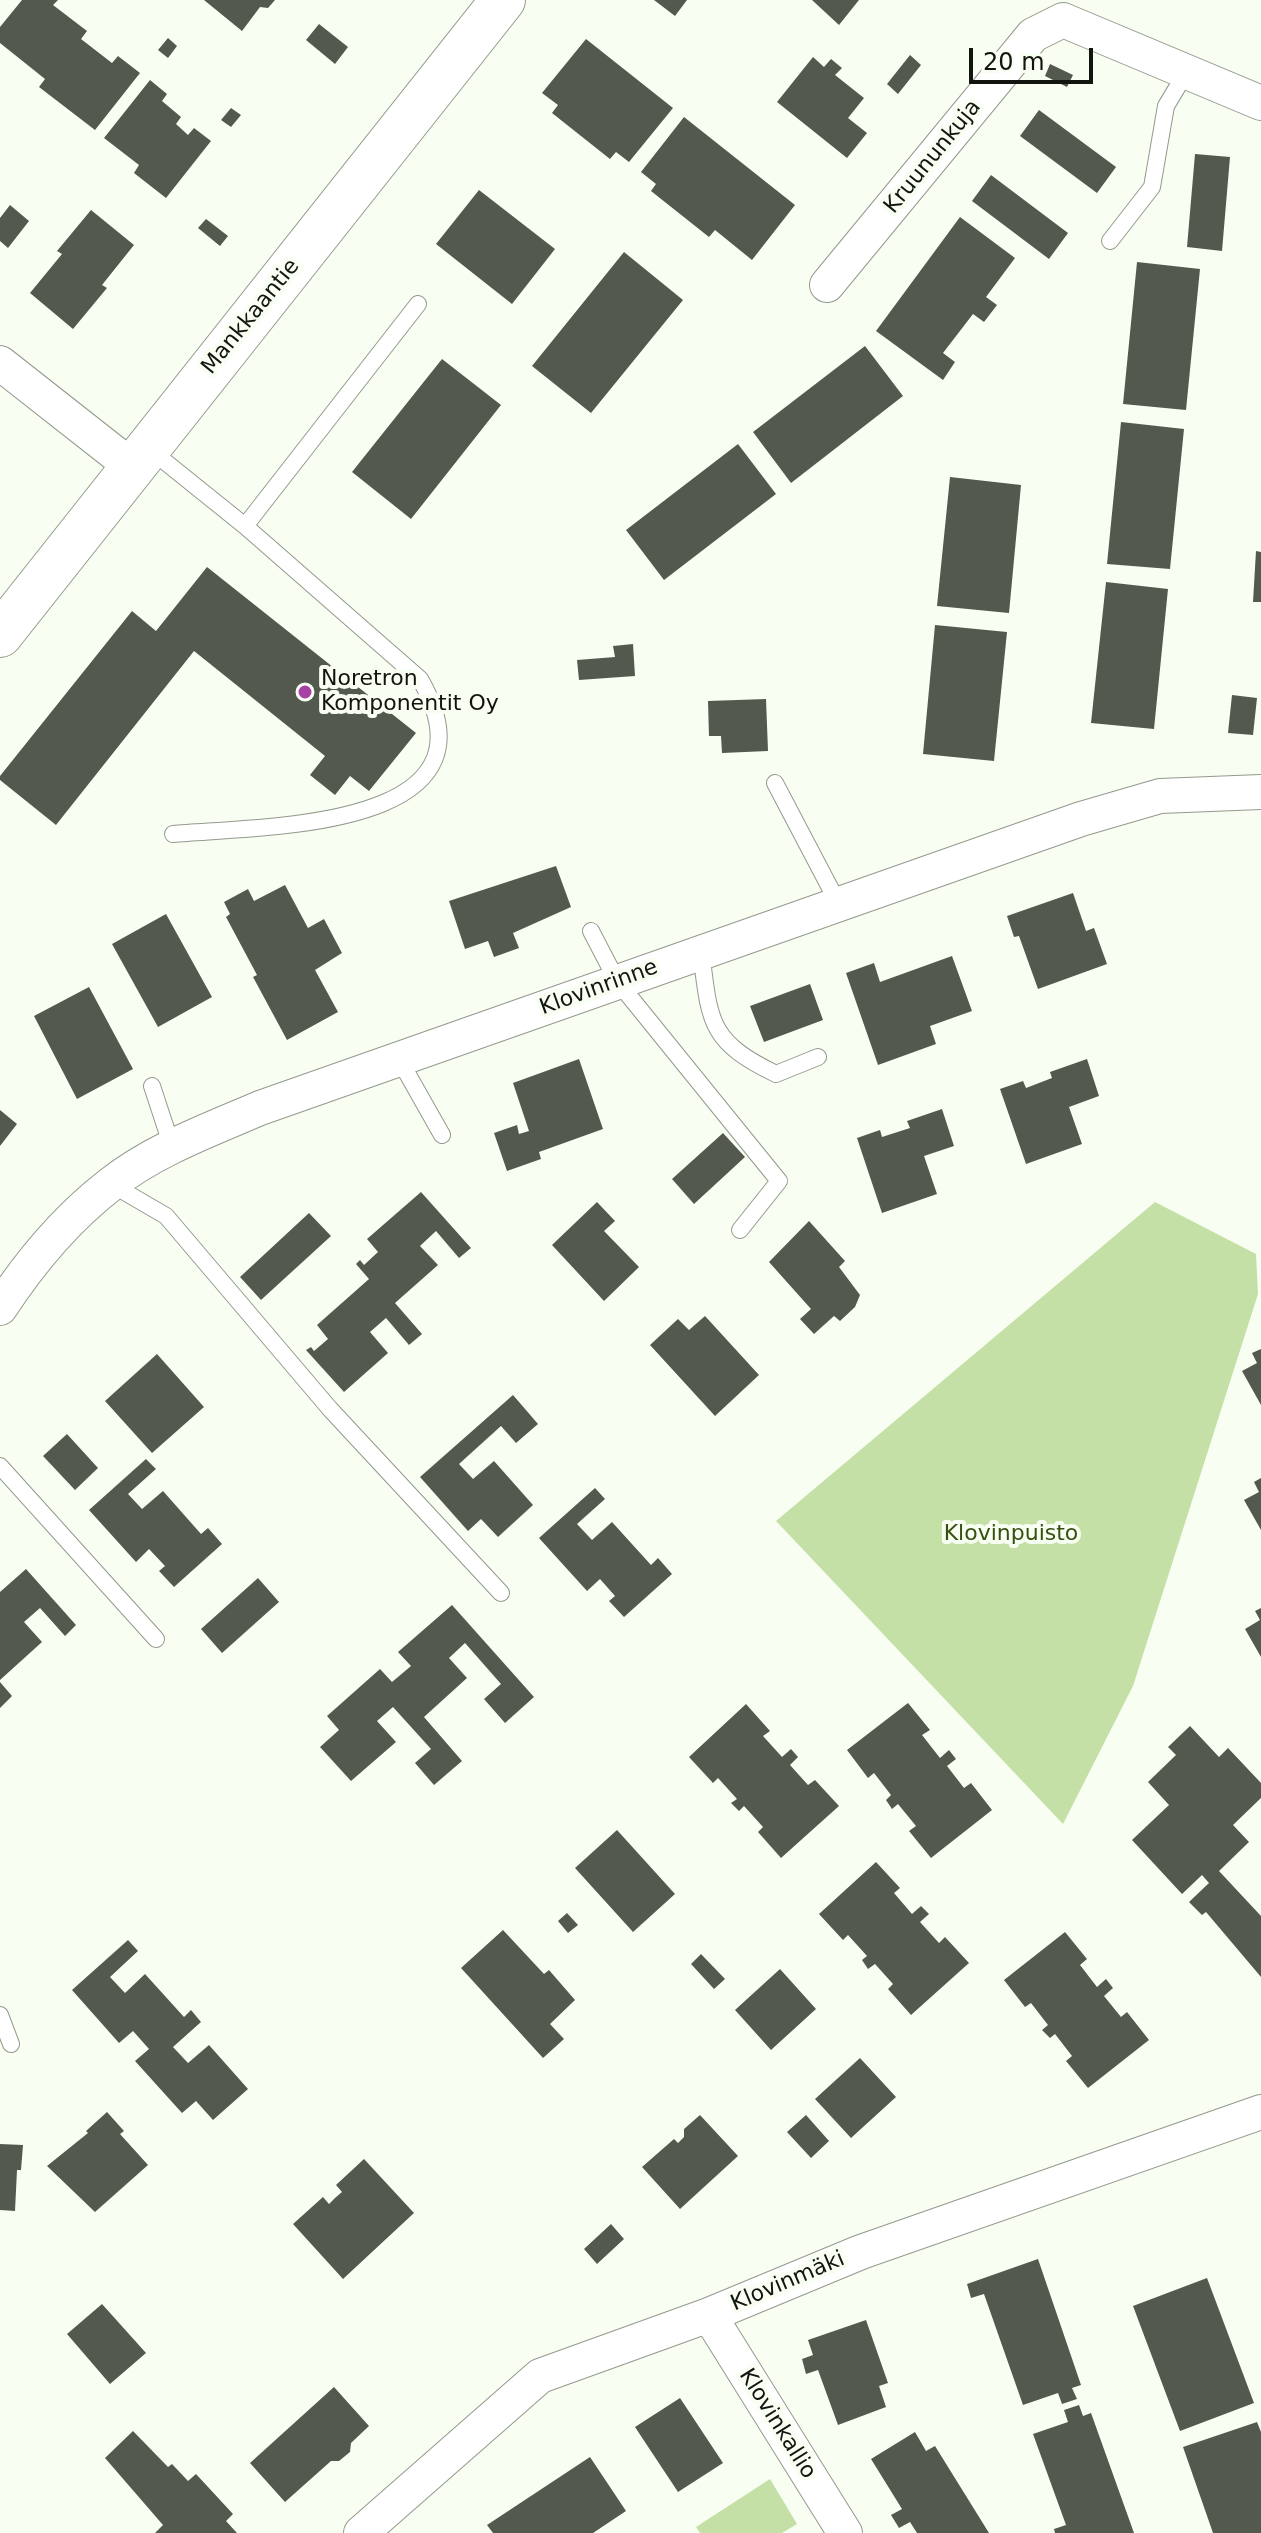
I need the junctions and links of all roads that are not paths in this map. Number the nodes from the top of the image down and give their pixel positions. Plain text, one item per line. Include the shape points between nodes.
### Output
1 (503, 0) edge
2 (1187, 71) junction
3 (1261, 103) edge
4 (1110, 241) dead end
5 (827, 285) dead end
6 (418, 304) dead end
7 (0, 363) edge
8 (139, 456) junction
9 (245, 526) junction
10 (0, 635) edge
11 (775, 783) dead end
12 (1261, 792) edge
13 (173, 834) dead end
14 (838, 903) junction
15 (591, 931) dead end
16 (701, 952) junction
17 (617, 981) junction
18 (818, 1057) dead end
19 (399, 1059) junction
20 (152, 1086) dead end
21 (442, 1135) dead end
22 (172, 1147) junction
23 (111, 1184) junction
24 (740, 1230) dead end
25 (0, 1308) edge
26 (0, 1466) edge
27 (501, 1593) dead end
28 (156, 1639) dead end
29 (0, 2015) edge
30 (11, 2044) dead end
31 (1261, 2112) edge
32 (709, 2315) junction
33 (361, 2533) edge
34 (845, 2533) edge

1 - 8 main road, Mankkaantie
2 - 3 street, Kruununkuja
2 - 4 lane via 1166,106 1152,187
2 - 5 street, Kruununkuja via 1063,20 1033,35
6 - 9 lane
7 - 8 street
8 - 9 lane
8 - 10 main road, Mankkaantie
9 - 13 lane via 420,679 435,705 439,735 434,765 398,796 336,820
11 - 14 lane
12 - 14 street, Klovinrinne via 1160,796
14 - 16 street, Klovinrinne
15 - 17 lane
16 - 17 street, Klovinrinne
16 - 18 lane via 709,1016 738,1055 776,1074
17 - 19 street, Klovinrinne
17 - 24 lane via 779,1181
19 - 21 lane
19 - 22 street, Klovinrinne via 260,1108
20 - 22 lane
22 - 23 street, Klovinrinne
23 - 25 street, Klovinrinne via 28,1264
23 - 27 lane via 166,1216 330,1409
26 - 28 lane
29 - 30 lane
31 - 32 street, Klovinmäki via 861,2252
32 - 33 street, Klovinmäki via 540,2376
32 - 34 street, Klovinkallio

